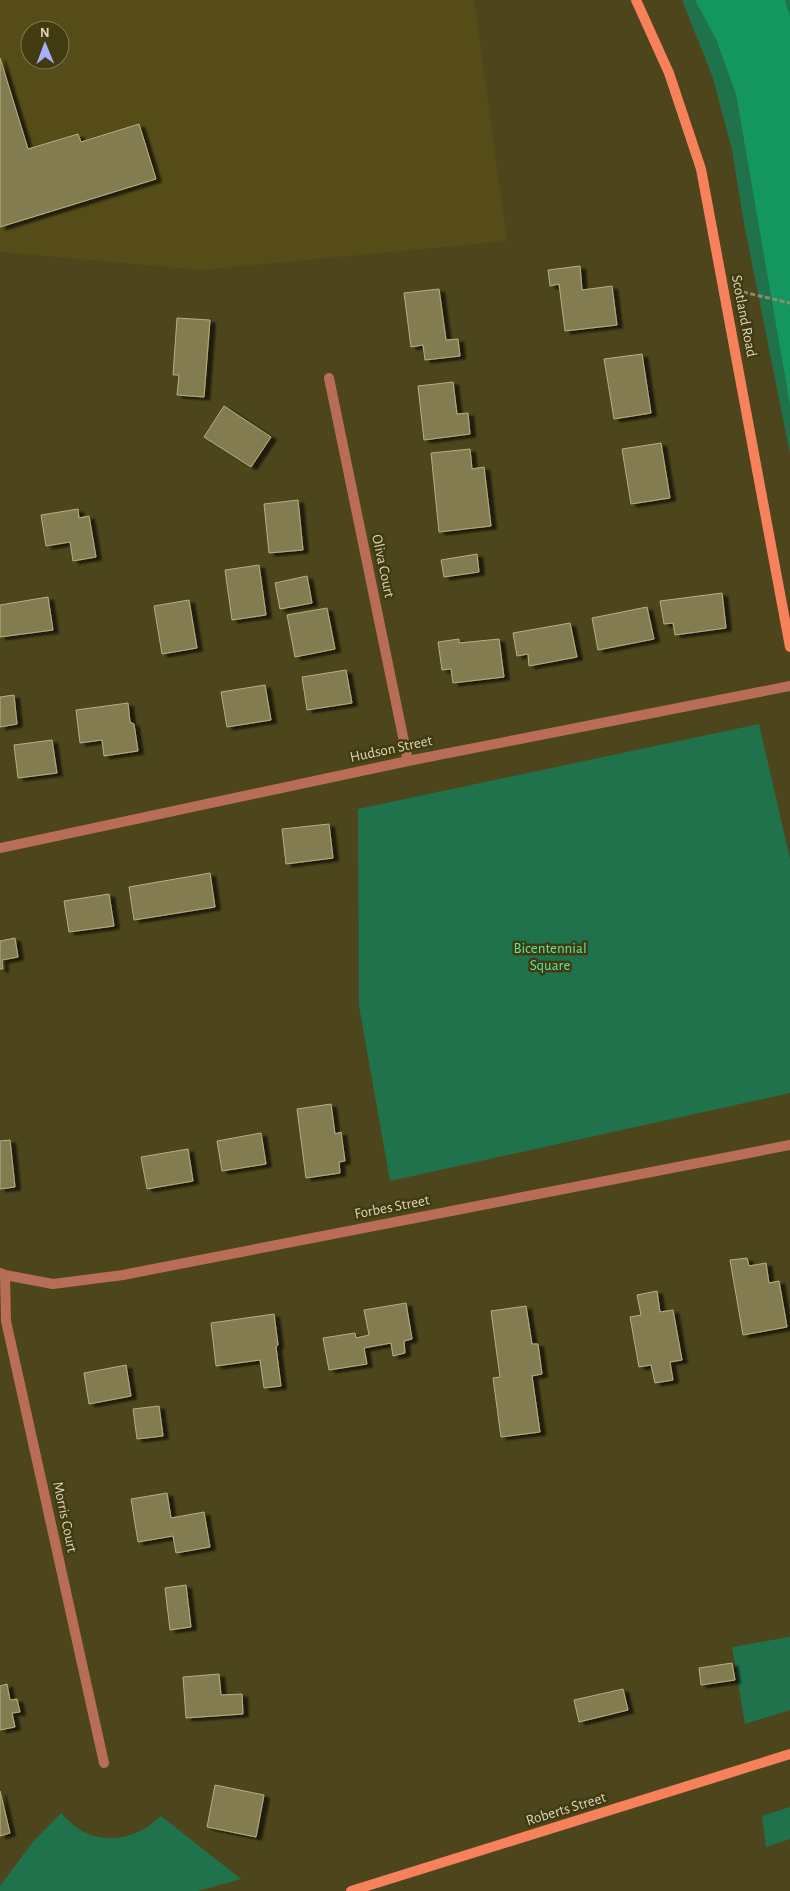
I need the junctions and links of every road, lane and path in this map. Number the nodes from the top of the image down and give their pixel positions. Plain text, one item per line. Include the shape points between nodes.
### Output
1 (636, 0) edge
2 (723, 288) junction
3 (790, 303) edge
4 (329, 378) dead end
5 (790, 648) edge
6 (790, 686) edge
7 (408, 761) junction
8 (0, 848) edge
9 (790, 1145) edge
10 (2, 1274) edge
11 (790, 1754) edge
12 (104, 1763) dead end
13 (351, 1891) edge

1 - 2 main road, Scotland Road via 669,73 701,169
2 - 3 path
2 - 5 main road, Scotland Road
4 - 7 street, Oliva Court
6 - 7 street, Hudson Street
7 - 8 street, Hudson Street
9 - 10 street, Forbes Street via 123,1275 53,1284
10 - 12 street, Morris Court via 6,1321
11 - 13 main road, Roberts Street

